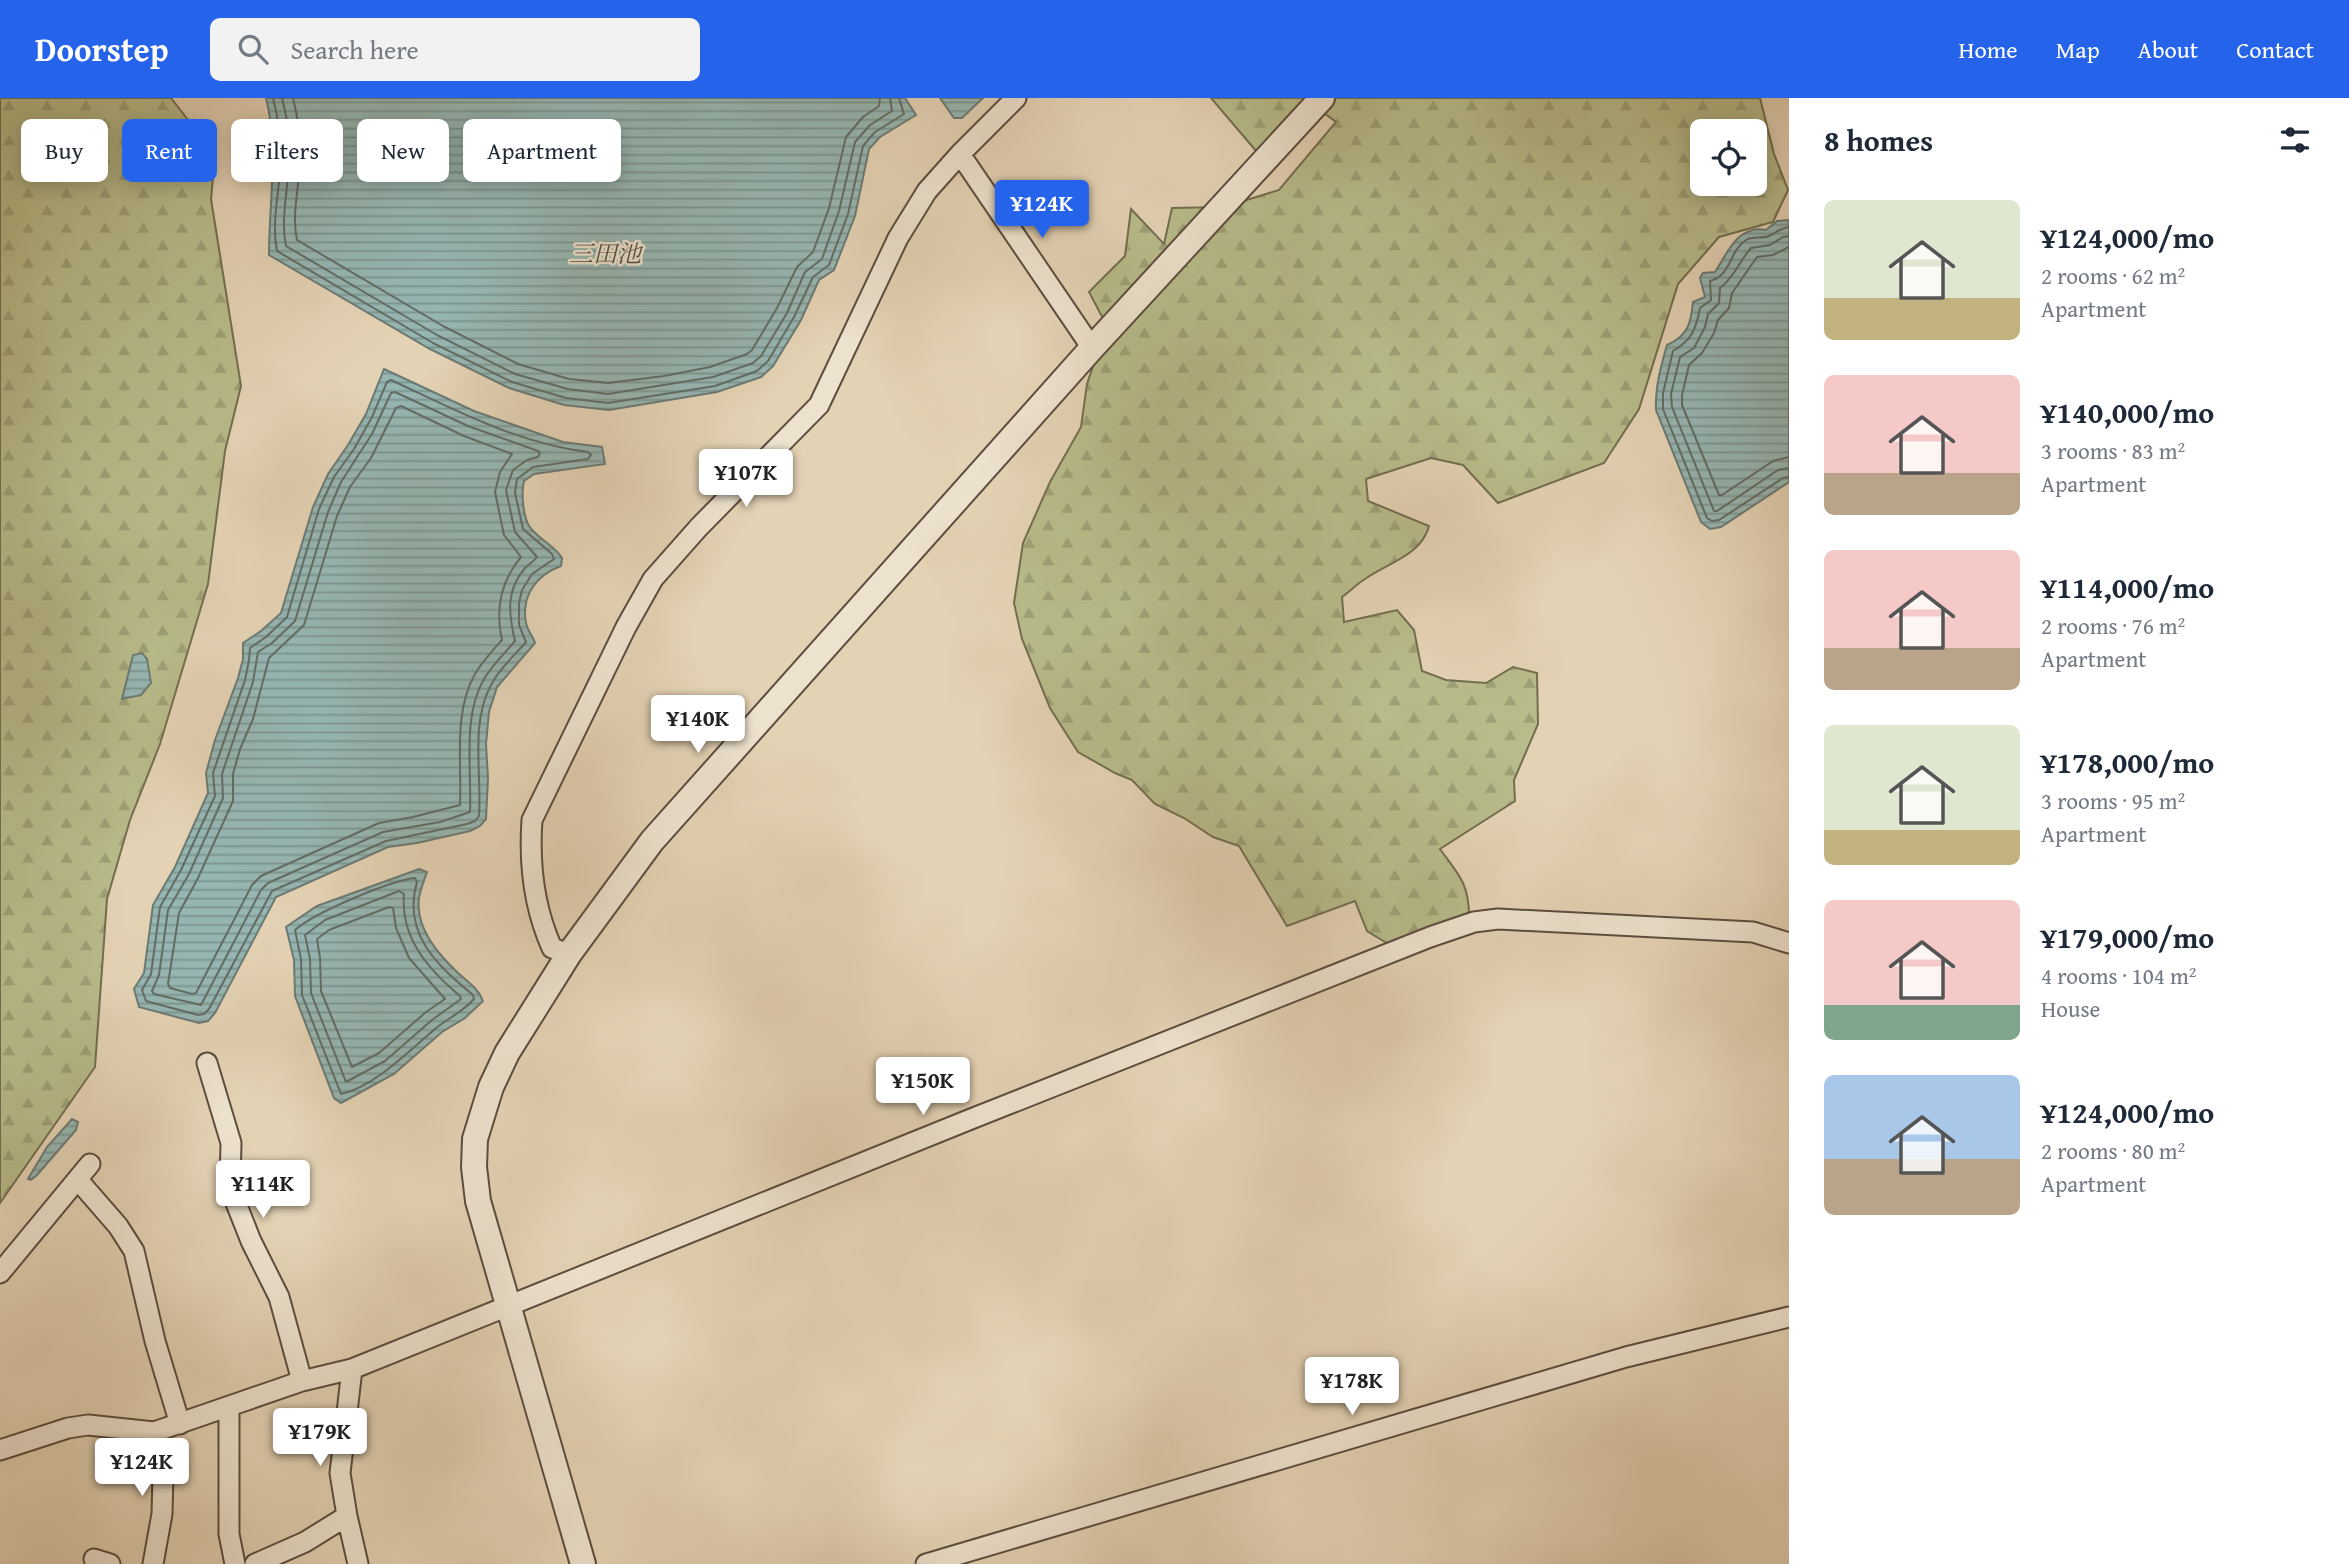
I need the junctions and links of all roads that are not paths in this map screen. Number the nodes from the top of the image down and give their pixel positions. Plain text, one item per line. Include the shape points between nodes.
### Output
1 (1016, 98) edge
2 (1322, 98) edge
3 (960, 154) junction
4 (1092, 348) junction
5 (1789, 943) edge
6 (569, 954) junction
7 (207, 1063) dead end
8 (0, 1273) edge
9 (507, 1305) junction
10 (1789, 1317) edge
11 (352, 1369) junction
12 (302, 1381) junction
13 (229, 1407) junction
14 (180, 1423) junction
15 (154, 1432) junction
16 (0, 1450) edge
17 (346, 1516) junction
18 (153, 1564) edge
19 (235, 1564) edge
20 (255, 1564) edge
21 (358, 1564) edge
22 (583, 1564) edge
23 (926, 1564) edge

1 - 3 street
2 - 4 street
3 - 4 street
3 - 6 street via 927,191 898,238 819,405 653,579 546,787 533,820 530,853 543,929 552,948
4 - 6 street via 652,841
5 - 9 street via 1753,932 1669,926 1474,922
6 - 9 street via 507,1052 475,1139 478,1201
7 - 12 street via 231,1143 230,1188 279,1297
8 - 14 street via 84,1172 134,1251
9 - 11 street
9 - 22 street
10 - 23 street via 1626,1357
11 - 12 street
11 - 17 street via 340,1473
12 - 13 street
13 - 14 street
13 - 19 street via 229,1534
14 - 15 street
15 - 16 street via 88,1425
15 - 18 street via 163,1474
17 - 20 street via 305,1542
17 - 21 street

